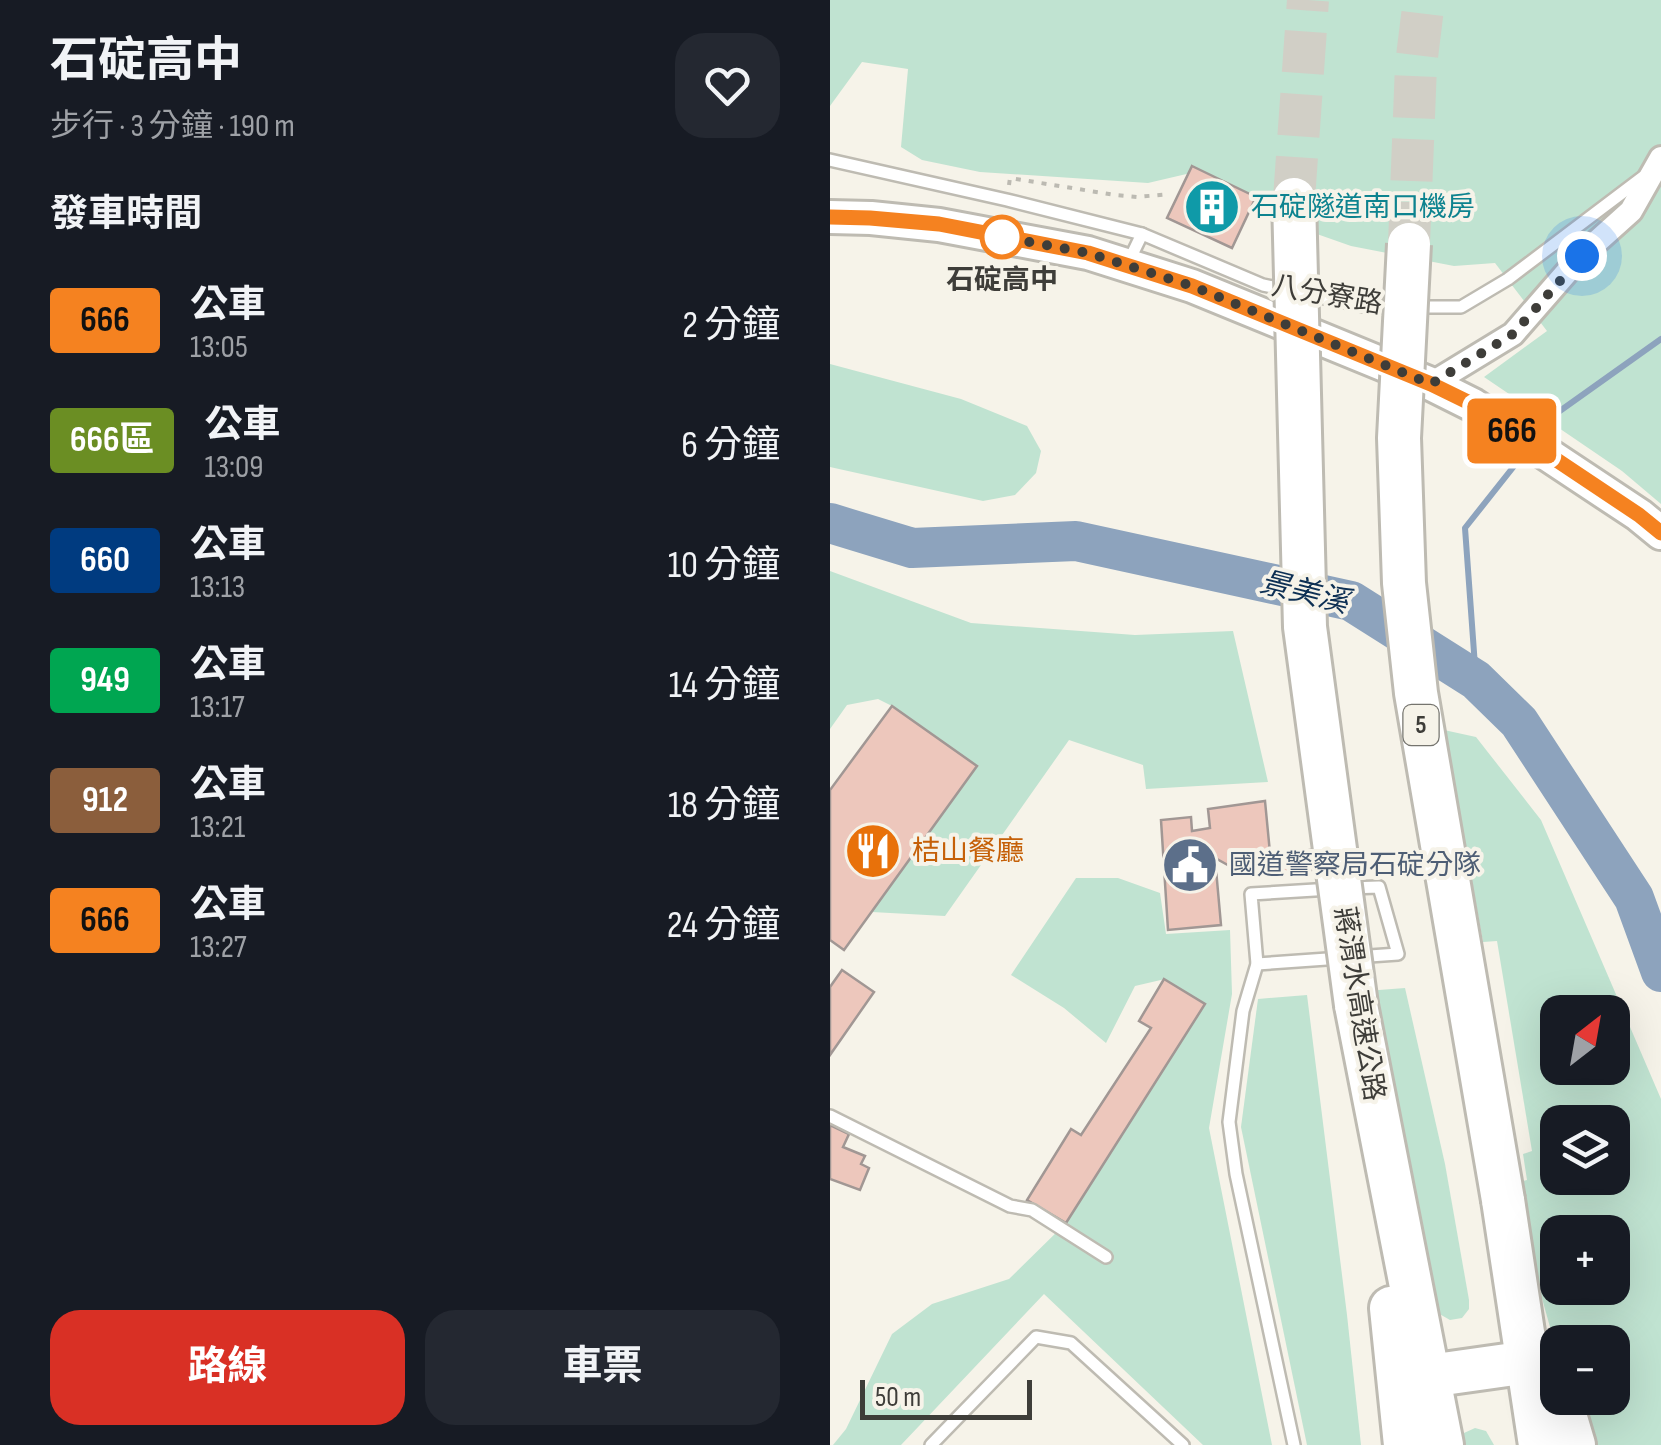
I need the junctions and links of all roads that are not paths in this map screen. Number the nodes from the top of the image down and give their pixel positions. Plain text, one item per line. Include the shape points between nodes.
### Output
1 (830, 160) edge
2 (1659, 163) edge
3 (1294, 199) tunnel mouth
4 (830, 216) edge
5 (1142, 234) junction
6 (1409, 244) tunnel mouth
7 (1127, 265) junction
8 (1431, 384) junction
9 (1654, 523) edge
10 (1257, 964) junction
11 (1356, 1005) junction
12 (830, 1116) edge
13 (1106, 1257) dead end
14 (1540, 1363) edge
15 (1429, 1376) junction
16 (1540, 1376) edge
17 (1541, 1415) edge
18 (1565, 1415) edge
19 (931, 1445) edge
20 (1183, 1445) edge
21 (1294, 1445) edge
22 (1404, 1445) edge
23 (1442, 1445) edge
24 (1540, 1445) edge
25 (1574, 1445) edge

1 - 5 lane, 八分寮路
2 - 5 lane, 八分寮路 via 1508,279 1460,307 1369,307 1264,285
2 - 8 street via 1631,211 1513,334
3 - 11 highway, 蔣渭水高速公路, bridge via 1305,626
4 - 7 main road via 939,224
5 - 7 lane
6 - 14 highway, 5, bridge via 1399,438 1416,693 1503,1200
7 - 8 main road
8 - 9 main road
10 - 10 lane via 1250,894 1379,886 1398,954
10 - 21 lane via 1229,1122
11 - 15 highway, 蔣渭水高速公路
11 - 22 highway
12 - 13 lane via 1010,1206 1032,1210
15 - 16 highway
15 - 23 highway, 蔣渭水高速公路
17 - 24 highway
18 - 25 highway
19 - 20 lane via 1036,1337 1071,1343

